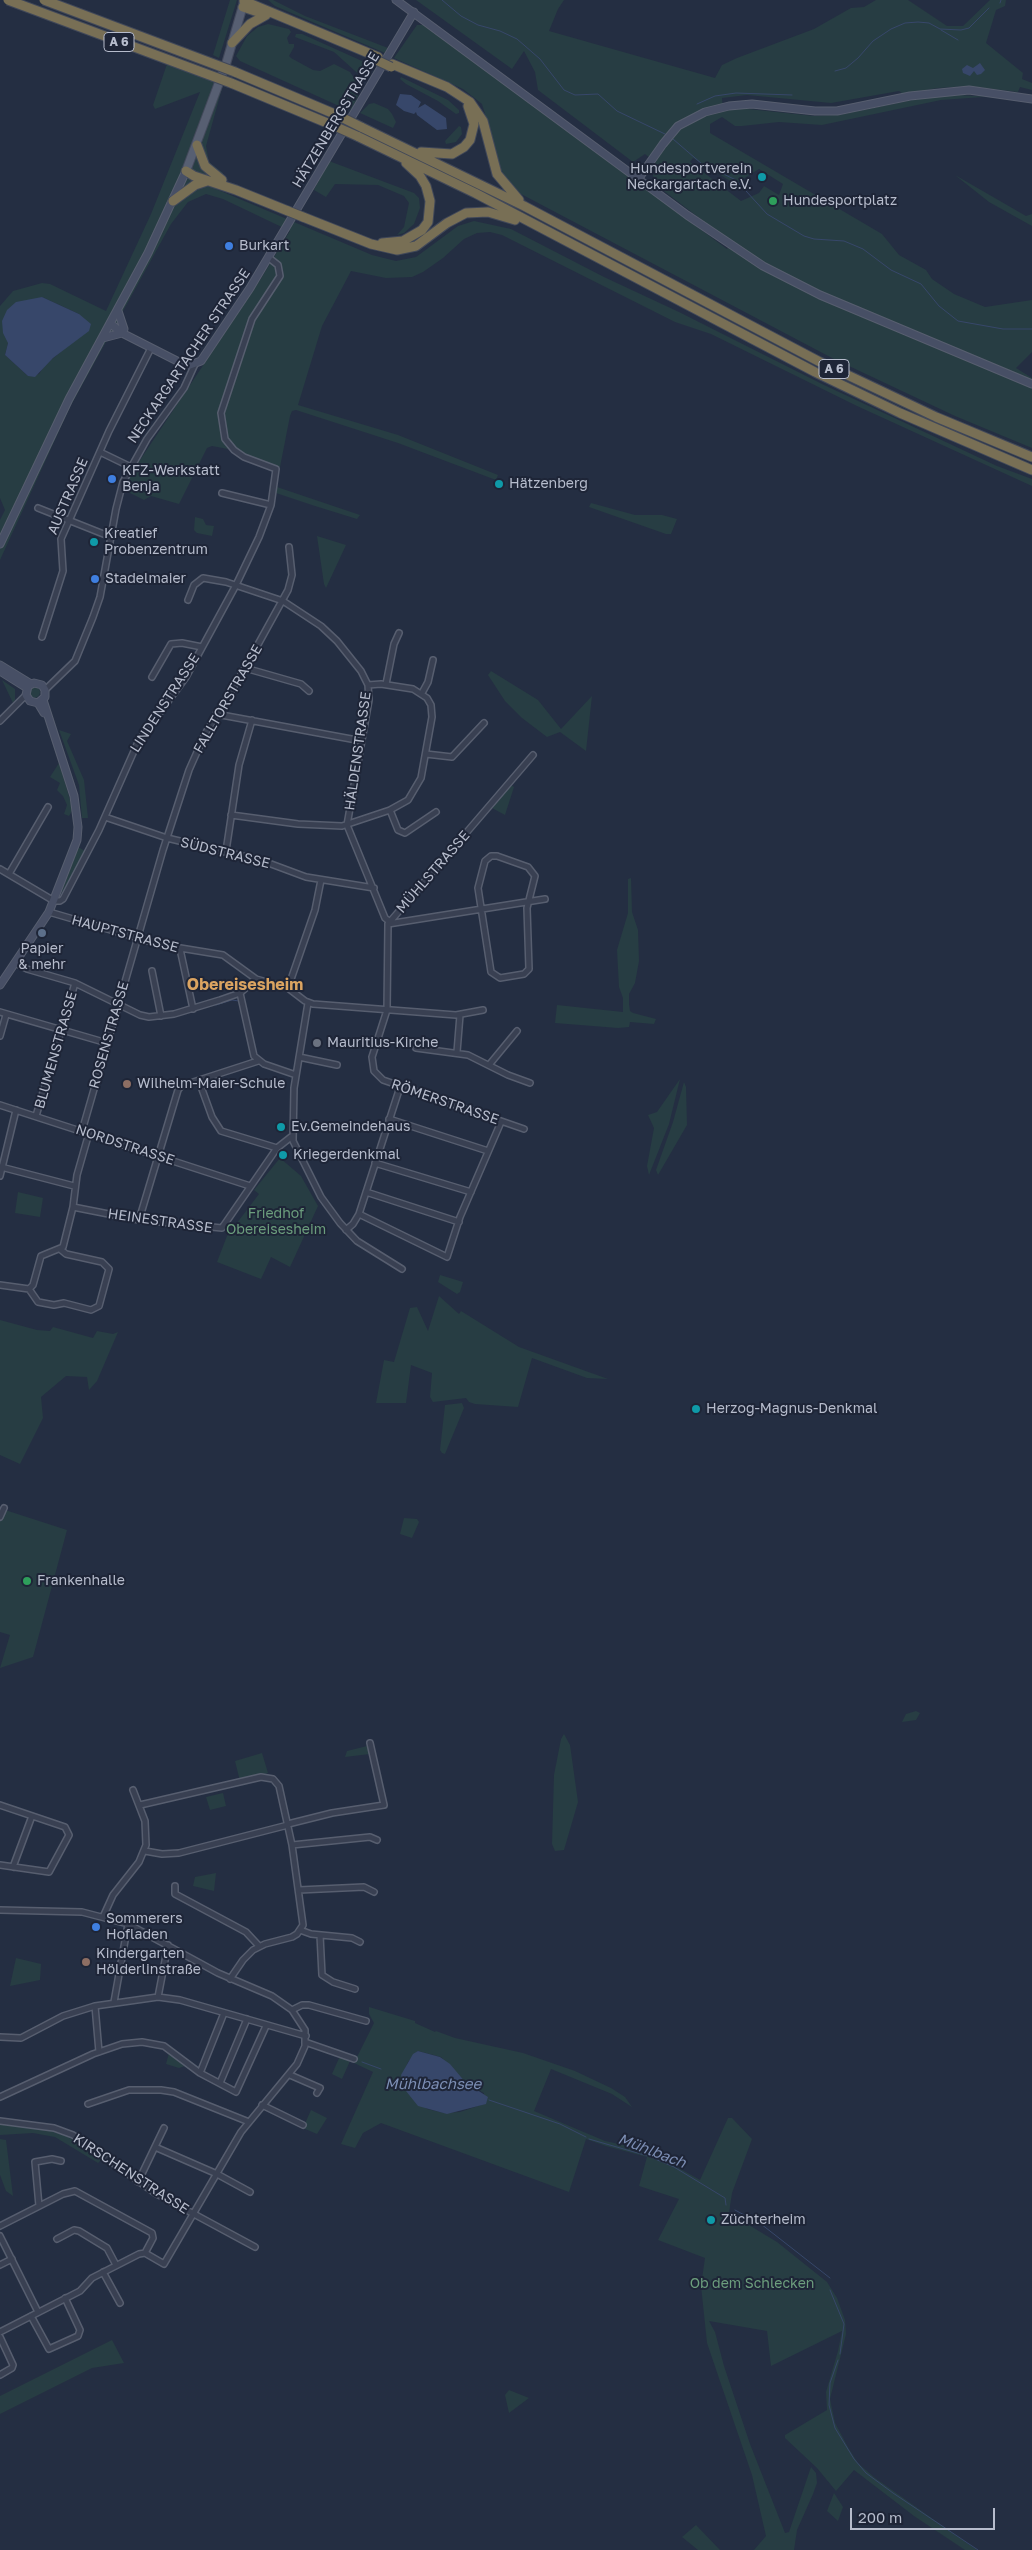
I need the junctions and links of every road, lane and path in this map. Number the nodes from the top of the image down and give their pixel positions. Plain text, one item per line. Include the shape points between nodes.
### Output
1 (8, 0) edge
2 (44, 0) edge
3 (260, 0) edge
4 (396, 0) edge
5 (244, 3) edge
6 (414, 12) junction
7 (270, 13) junction
8 (232, 43) junction
9 (392, 65) junction
10 (1032, 99) edge
11 (197, 145) junction
12 (414, 151) junction
13 (396, 154) junction
14 (187, 169) junction
15 (639, 178) junction
16 (207, 180) junction
17 (222, 180) junction
18 (173, 201) junction
19 (524, 206) junction
20 (288, 210) junction
21 (304, 216) junction
22 (543, 229) junction
23 (279, 240) joint
24 (269, 258) junction
25 (118, 311) junction
26 (111, 322) junction
27 (123, 331) junction
28 (103, 338) junction
29 (151, 348) junction
30 (195, 364) junction
31 (1032, 384) edge
32 (100, 452) junction
33 (1032, 457) edge
34 (131, 467) junction
35 (1032, 470) edge
36 (222, 493) dead end
37 (270, 505) junction
38 (38, 508) dead end
39 (69, 520) junction
40 (111, 537) junction
41 (0, 544) edge
42 (290, 547) dead end
43 (236, 585) junction
44 (188, 600) dead end
45 (283, 601) junction
46 (400, 633) dead end
47 (42, 637) dead end
48 (202, 647) junction
49 (433, 660) dead end
50 (0, 665) edge
51 (245, 668) junction
52 (0, 671) edge
53 (152, 677) dead end
54 (386, 684) junction
55 (368, 685) junction
56 (44, 687) junction
57 (309, 691) dead end
58 (422, 693) junction
59 (32, 695) junction
60 (216, 714) junction
61 (252, 720) junction
62 (0, 721) edge
63 (484, 724) dead end
64 (362, 741) junction
65 (426, 754) junction
66 (533, 755) dead end
67 (48, 807) dead end
68 (390, 810) junction
69 (436, 812) dead end
70 (231, 815) junction
71 (105, 817) junction
72 (347, 825) junction
73 (167, 838) junction
74 (226, 851) junction
75 (0, 869) edge
76 (9, 874) junction
77 (322, 880) junction
78 (374, 888) junction
79 (545, 898) dead end
80 (528, 900) junction
81 (54, 901) junction
82 (480, 908) junction
83 (50, 912) junction
84 (389, 923) junction
85 (137, 939) junction
86 (180, 949) junction
87 (15, 963) junction
88 (152, 971) dead end
89 (256, 979) junction
90 (75, 983) junction
91 (0, 985) edge
92 (288, 988) junction
93 (240, 993) junction
94 (118, 1003) junction
95 (308, 1003) junction
96 (193, 1009) junction
97 (387, 1010) junction
98 (483, 1010) dead end
99 (0, 1012) edge
100 (6, 1015) junction
101 (460, 1015) junction
102 (161, 1016) junction
103 (62, 1031) junction
104 (518, 1031) dead end
105 (0, 1036) edge
106 (106, 1042) junction
107 (416, 1048) dead end
108 (457, 1052) junction
109 (299, 1057) junction
110 (258, 1061) junction
111 (488, 1064) junction
112 (337, 1065) dead end
113 (296, 1075) junction
114 (199, 1081) junction
115 (530, 1082) dead end
116 (400, 1087) junction
117 (0, 1105) edge
118 (16, 1110) junction
119 (36, 1116) junction
120 (389, 1119) junction
121 (501, 1122) junction
122 (524, 1130) dead end
123 (82, 1131) junction
124 (89, 1133) junction
125 (292, 1137) junction
126 (277, 1148) junction
127 (488, 1151) junction
128 (158, 1155) junction
129 (375, 1163) junction
130 (1, 1167) junction
131 (0, 1176) edge
132 (74, 1186) junction
133 (250, 1186) junction
134 (366, 1192) junction
135 (470, 1192) junction
136 (73, 1207) junction
137 (359, 1214) junction
138 (139, 1220) junction
139 (458, 1222) junction
140 (346, 1230) junction
141 (60, 1249) junction
142 (402, 1269) dead end
143 (0, 1285) edge
144 (29, 1290) junction
145 (4, 1508) dead end
146 (0, 1517) edge
147 (370, 1743) dead end
148 (133, 1790) dead end
149 (0, 1805) edge
150 (140, 1805) junction
151 (32, 1816) junction
152 (288, 1824) junction
153 (377, 1840) dead end
154 (292, 1845) junction
155 (145, 1851) junction
156 (0, 1865) edge
157 (13, 1867) junction
158 (175, 1886) dead end
159 (299, 1890) junction
160 (374, 1892) dead end
161 (0, 1910) edge
162 (103, 1917) junction
163 (128, 1924) junction
164 (300, 1930) junction
165 (320, 1935) junction
166 (360, 1942) dead end
167 (168, 1945) junction
168 (259, 1946) junction
169 (230, 1979) junction
170 (355, 1989) dead end
171 (158, 1997) junction
172 (114, 2002) junction
173 (95, 2006) junction
174 (292, 2010) junction
175 (224, 2012) junction
176 (247, 2020) junction
177 (366, 2021) dead end
178 (266, 2026) junction
179 (0, 2037) edge
180 (306, 2039) junction
181 (99, 2052) junction
182 (354, 2059) dead end
183 (200, 2073) junction
184 (290, 2075) junction
185 (220, 2084) junction
186 (317, 2093) dead end
187 (0, 2097) edge
188 (88, 2104) dead end
189 (262, 2106) junction
190 (0, 2121) edge
191 (249, 2122) junction
192 (303, 2125) dead end
193 (164, 2128) dead end
194 (155, 2147) junction
195 (61, 2161) dead end
196 (217, 2174) junction
197 (138, 2182) junction
198 (250, 2192) dead end
199 (39, 2206) junction
200 (192, 2214) junction
201 (0, 2226) edge
202 (0, 2236) edge
203 (57, 2239) dead end
204 (255, 2247) dead end
205 (145, 2254) junction
206 (12, 2259) junction
207 (0, 2265) edge
208 (116, 2265) junction
209 (103, 2272) junction
210 (65, 2298) junction
211 (120, 2303) dead end
212 (38, 2312) junction
213 (31, 2316) junction
214 (0, 2332) edge
215 (0, 2338) edge
216 (0, 2375) edge

1 - 13 highway, A 6, bridge via 231,83
2 - 12 highway, A 6, bridge via 235,72
3 - 7 highway
4 - 6 street
5 - 7 highway
5 - 8 main road
6 - 15 street
6 - 23 street, HÄTZENBERGSTRASSE
7 - 8 highway via 250,24
7 - 9 highway, bridge
8 - 11 main road
9 - 12 highway via 446,90 464,102 472,114 474,124 470,140 458,151 445,155
9 - 19 highway, A 6 via 456,92 474,106 483,120 497,174
10 - 15 street via 969,90 917,95 837,111 740,104 705,112 678,126
11 - 14 main road
11 - 17 highway via 205,166
12 - 19 highway, A 6
13 - 21 highway via 426,186 430,212 422,230 403,241 382,243
13 - 22 highway, A 6
14 - 16 highway
14 - 17 highway
14 - 18 street
15 - 31 street via 737,250 790,281
16 - 18 highway
16 - 20 highway
17 - 20 highway
18 - 25 street
19 - 33 highway, A 6 via 820,362 936,417
20 - 21 highway, bridge
21 - 22 highway via 371,244 397,250 416,246 453,218 474,212 497,214
22 - 35 highway, A 6 via 815,372
23 - 24 street, NECKARGARTACHER STRASSE
24 - 30 street, NECKARGARTACHER STRASSE via 204,356
24 - 37 street, LINDENSTRASSE via 278,265 280,276 258,308 247,332 222,405 221,422 225,438 234,450 276,469
25 - 26 street
25 - 27 street
26 - 27 street
26 - 28 street
27 - 28 street
27 - 29 street
28 - 41 street via 69,399
29 - 30 street via 181,363
29 - 32 street, AUSTRASSE
30 - 34 street, NECKARGARTACHER STRASSE via 184,388
32 - 34 street, AUSTRASSE
32 - 39 street, AUSTRASSE
34 - 40 street, NECKARGARTACHER STRASSE via 119,494
36 - 37 street
37 - 43 street, LINDENSTRASSE
38 - 39 street
39 - 40 street
39 - 47 street, AUSTRASSE via 61,539 63,571
40 - 56 street, NECKARGARTACHER STRASSE via 100,597 76,661
42 - 45 street, FALLTORSTRASSE via 292,575
43 - 44 street, HÄLDENSTRASSE via 200,578
43 - 45 street, HÄLDENSTRASSE
43 - 48 street, LINDENSTRASSE
45 - 51 street, FALLTORSTRASSE
45 - 55 street, HÄLDENSTRASSE via 310,617 332,636 361,671
46 - 54 street via 394,644
48 - 53 street via 182,642 172,644
48 - 71 street, LINDENSTRASSE via 173,696 138,742
49 - 58 street
50 - 59 street
51 - 57 street via 301,684
51 - 60 street, FALLTORSTRASSE
52 - 59 street
54 - 55 street
54 - 58 street
55 - 64 street, HÄLDENSTRASSE
56 - 59 street
56 - 59 street
58 - 65 street via 432,711
59 - 62 street
59 - 81 street via 48,718 71,783 78,827 73,853
60 - 61 street
60 - 73 street, FALLTORSTRASSE via 189,770
61 - 64 street
61 - 70 street via 239,765
63 - 65 street via 452,757
64 - 72 street, HÄLDENSTRASSE
65 - 68 street via 416,790 408,800
66 - 84 street, MÜHLSTRASSE
67 - 76 street
68 - 69 street via 396,827 405,833
68 - 72 street
70 - 72 street via 298,824
70 - 74 street
71 - 73 street, SÜDSTRASSE
71 - 81 street, LINDENSTRASSE via 66,894 60,901
72 - 78 street, HÄLDENSTRASSE
73 - 74 street, SÜDSTRASSE
73 - 85 street, FALLTORSTRASSE
74 - 77 street, SÜDSTRASSE
75 - 76 street
76 - 81 street
77 - 78 street, SÜDSTRASSE
77 - 92 street
78 - 84 street, HÄLDENSTRASSE
79 - 80 street
80 - 82 street
80 - 82 street via 534,882 533,870 491,856 485,861 479,878
80 - 82 street via 529,969 524,974 508,977 500,978 491,972
81 - 83 street
82 - 84 street
83 - 85 street, HAUPTSTRASSE
83 - 87 street
84 - 97 street, MÜHLSTRASSE
85 - 86 street, HAUPTSTRASSE
85 - 94 street, ROSENSTRASSE
86 - 89 street, HAUPTSTRASSE via 223,955
86 - 96 street
87 - 90 street
87 - 91 street
88 - 102 street
89 - 92 street, HAUPTSTRASSE
89 - 93 street
90 - 94 street
90 - 103 street, BLUMENSTRASSE
92 - 95 street, HAUPTSTRASSE
93 - 96 street
93 - 110 street via 251,1047
94 - 102 street via 140,1015
94 - 106 street, ROSENSTRASSE
95 - 97 street
95 - 109 street
96 - 102 street
97 - 101 street
97 - 116 street, RÖMERSTRASSE via 373,1050 372,1065 383,1080
98 - 101 street
99 - 100 street
100 - 103 street
100 - 105 street
101 - 108 street
103 - 106 street
103 - 119 street, BLUMENSTRASSE
104 - 111 street
106 - 123 street, ROSENSTRASSE
107 - 108 street
108 - 111 street
109 - 112 street
109 - 113 street
110 - 113 street
110 - 114 street
111 - 115 street
113 - 125 street
114 - 126 street via 212,1117 221,1131
114 - 128 street via 178,1090
116 - 120 street
116 - 121 street, RÖMERSTRASSE
117 - 118 street, NORDSTRASSE
118 - 119 street, NORDSTRASSE
118 - 130 street
119 - 123 street, NORDSTRASSE
120 - 127 street
120 - 129 street
121 - 122 street, RÖMERSTRASSE
121 - 127 street
123 - 124 street, NORDSTRASSE
124 - 128 street, NORDSTRASSE
124 - 132 street
125 - 126 street, HEINESTRASSE
125 - 140 street via 321,1197
126 - 133 street, HEINESTRASSE
127 - 135 street
128 - 133 street, NORDSTRASSE
128 - 138 street
129 - 134 street
129 - 135 street
130 - 131 street
130 - 132 street
132 - 136 street
133 - 138 street, HEINESTRASSE via 222,1228
134 - 137 street
134 - 139 street
135 - 139 street
136 - 138 street, HEINESTRASSE
136 - 141 street
137 - 139 street via 447,1258
137 - 140 street
140 - 142 street via 357,1241
141 - 144 street via 41,1256
141 - 144 street via 66,1254 102,1262 109,1269 99,1306 91,1310 64,1303 38,1302
143 - 144 street
145 - 146 street
147 - 152 street via 384,1805
148 - 150 street
149 - 151 street
150 - 152 street via 261,1777 273,1779 279,1786
150 - 155 street via 148,1835
151 - 157 street
151 - 157 street via 65,1827 69,1835 49,1872
152 - 154 street
152 - 155 street via 179,1853
153 - 154 street via 370,1837
154 - 159 street
155 - 162 street via 113,1896
156 - 157 street
158 - 168 street via 175,1894 246,1932
159 - 160 street via 364,1887
159 - 164 street via 303,1921
161 - 162 street via 72,1911
162 - 163 street
163 - 167 street
163 - 172 street
164 - 165 street
164 - 168 street via 292,1937
165 - 166 street via 352,1938
165 - 170 street via 324,1977
167 - 169 street
167 - 171 street
168 - 169 street via 243,1960
169 - 174 street via 272,1996
171 - 172 street
171 - 175 street
172 - 173 street
173 - 179 street via 63,2016 21,2038
173 - 181 street
174 - 177 street via 309,2005
174 - 180 street via 302,2023
175 - 176 street
175 - 183 street
176 - 178 street
176 - 185 street
178 - 180 street
178 - 185 street via 239,2090 235,2092
180 - 182 street
180 - 184 street via 302,2055
181 - 183 street via 123,2044 156,2043 170,2049
181 - 187 street
183 - 185 street
184 - 186 street via 320,2088
184 - 189 street
188 - 191 street via 129,2090 161,2090 174,2092
189 - 191 street
189 - 192 street
190 - 197 street, KIRSCHENSTRASSE via 63,2131
191 - 196 street
193 - 194 street
194 - 196 street
194 - 197 street
195 - 199 street via 35,2162
196 - 198 street
196 - 200 street
197 - 200 street, KIRSCHENSTRASSE
199 - 201 street
199 - 205 street via 68,2192 79,2192 152,2233 153,2238
200 - 204 street, KIRSCHENSTRASSE
200 - 205 street via 164,2264
202 - 206 street
203 - 208 street via 74,2230 81,2232 108,2248
205 - 208 street
206 - 207 street
206 - 212 street
208 - 209 street
209 - 210 street via 89,2280 80,2291
209 - 211 street
210 - 212 street
210 - 213 street via 80,2332 50,2349
212 - 213 street
213 - 214 street
215 - 216 street via 13,2365

